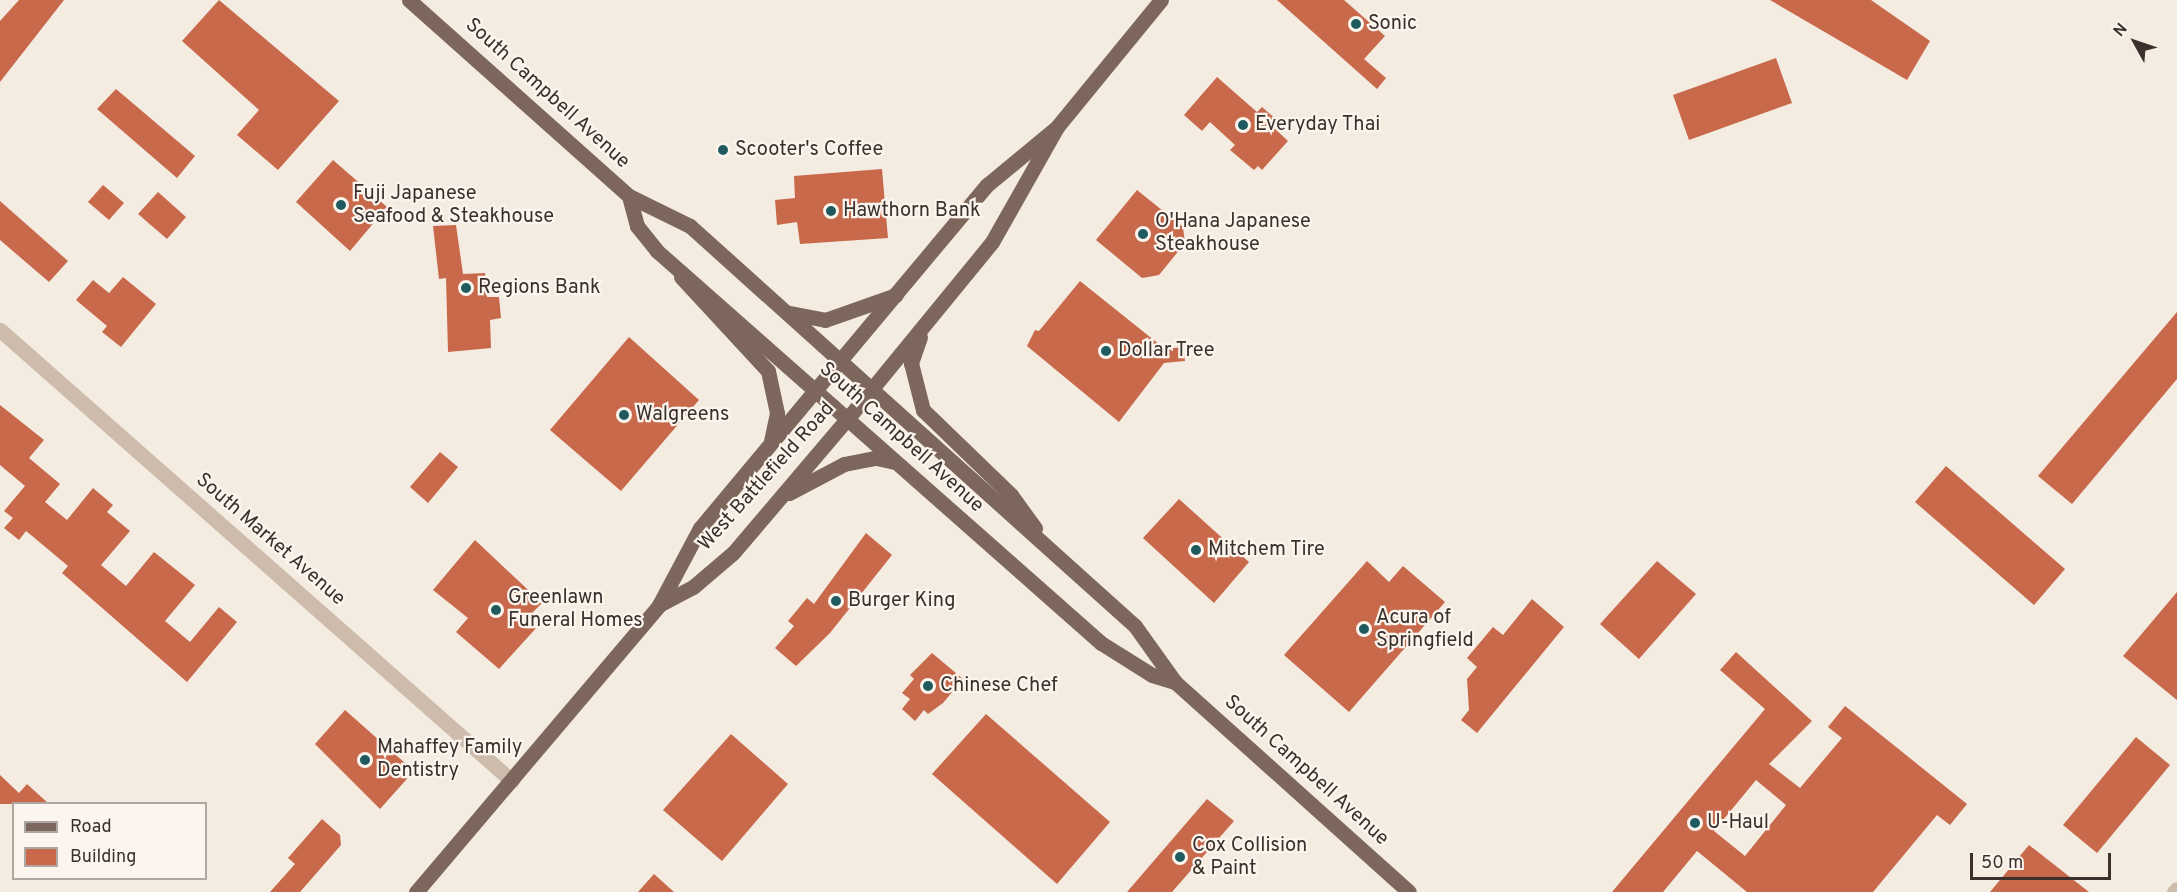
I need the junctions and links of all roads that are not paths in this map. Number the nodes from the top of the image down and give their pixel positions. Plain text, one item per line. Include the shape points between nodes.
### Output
1 (409, 0) edge
2 (1161, 0) edge
3 (1057, 127) junction
4 (629, 196) junction
5 (673, 264) junction
6 (898, 294) junction
7 (784, 311) junction
8 (928, 320) junction
9 (0, 330) edge
10 (842, 363) junction
11 (872, 389) junction
12 (818, 392) junction
13 (848, 418) junction
14 (769, 448) junction
15 (898, 463) junction
16 (781, 497) junction
17 (1047, 546) junction
18 (659, 605) junction
19 (1175, 682) junction
20 (512, 781) junction
21 (416, 892) edge
22 (1409, 892) edge

1 - 4 main road, South Campbell Avenue
2 - 3 main road, West Battlefield Road
3 - 6 main road, West Battlefield Road via 987,185
3 - 8 main road, West Battlefield Road via 1013,213
4 - 5 main road, South Campbell Avenue via 637,226
4 - 7 main road, South Campbell Avenue via 690,226
5 - 12 main road, South Campbell Avenue
5 - 14 main road via 689,292 768,371 777,413
6 - 7 main road via 825,320
6 - 10 main road, West Battlefield Road
7 - 10 main road, South Campbell Avenue
8 - 11 main road, West Battlefield Road
8 - 17 main road via 911,363 918,400 1011,495
9 - 20 street, South Market Avenue
10 - 11 main road, South Campbell Avenue
10 - 12 main road, West Battlefield Road
11 - 13 main road, West Battlefield Road
11 - 17 main road, South Campbell Avenue
12 - 13 main road, South Campbell Avenue
12 - 14 main road, West Battlefield Road
13 - 15 main road, South Campbell Avenue
13 - 16 main road, West Battlefield Road
14 - 18 main road, West Battlefield Road via 700,528
15 - 16 main road via 876,458 844,464
15 - 19 main road, South Campbell Avenue via 1101,643 1152,675
16 - 18 main road, West Battlefield Road via 733,553 693,587
17 - 19 main road, South Campbell Avenue via 1135,626
18 - 20 main road, West Battlefield Road
19 - 22 main road, South Campbell Avenue
20 - 21 main road, West Battlefield Road

